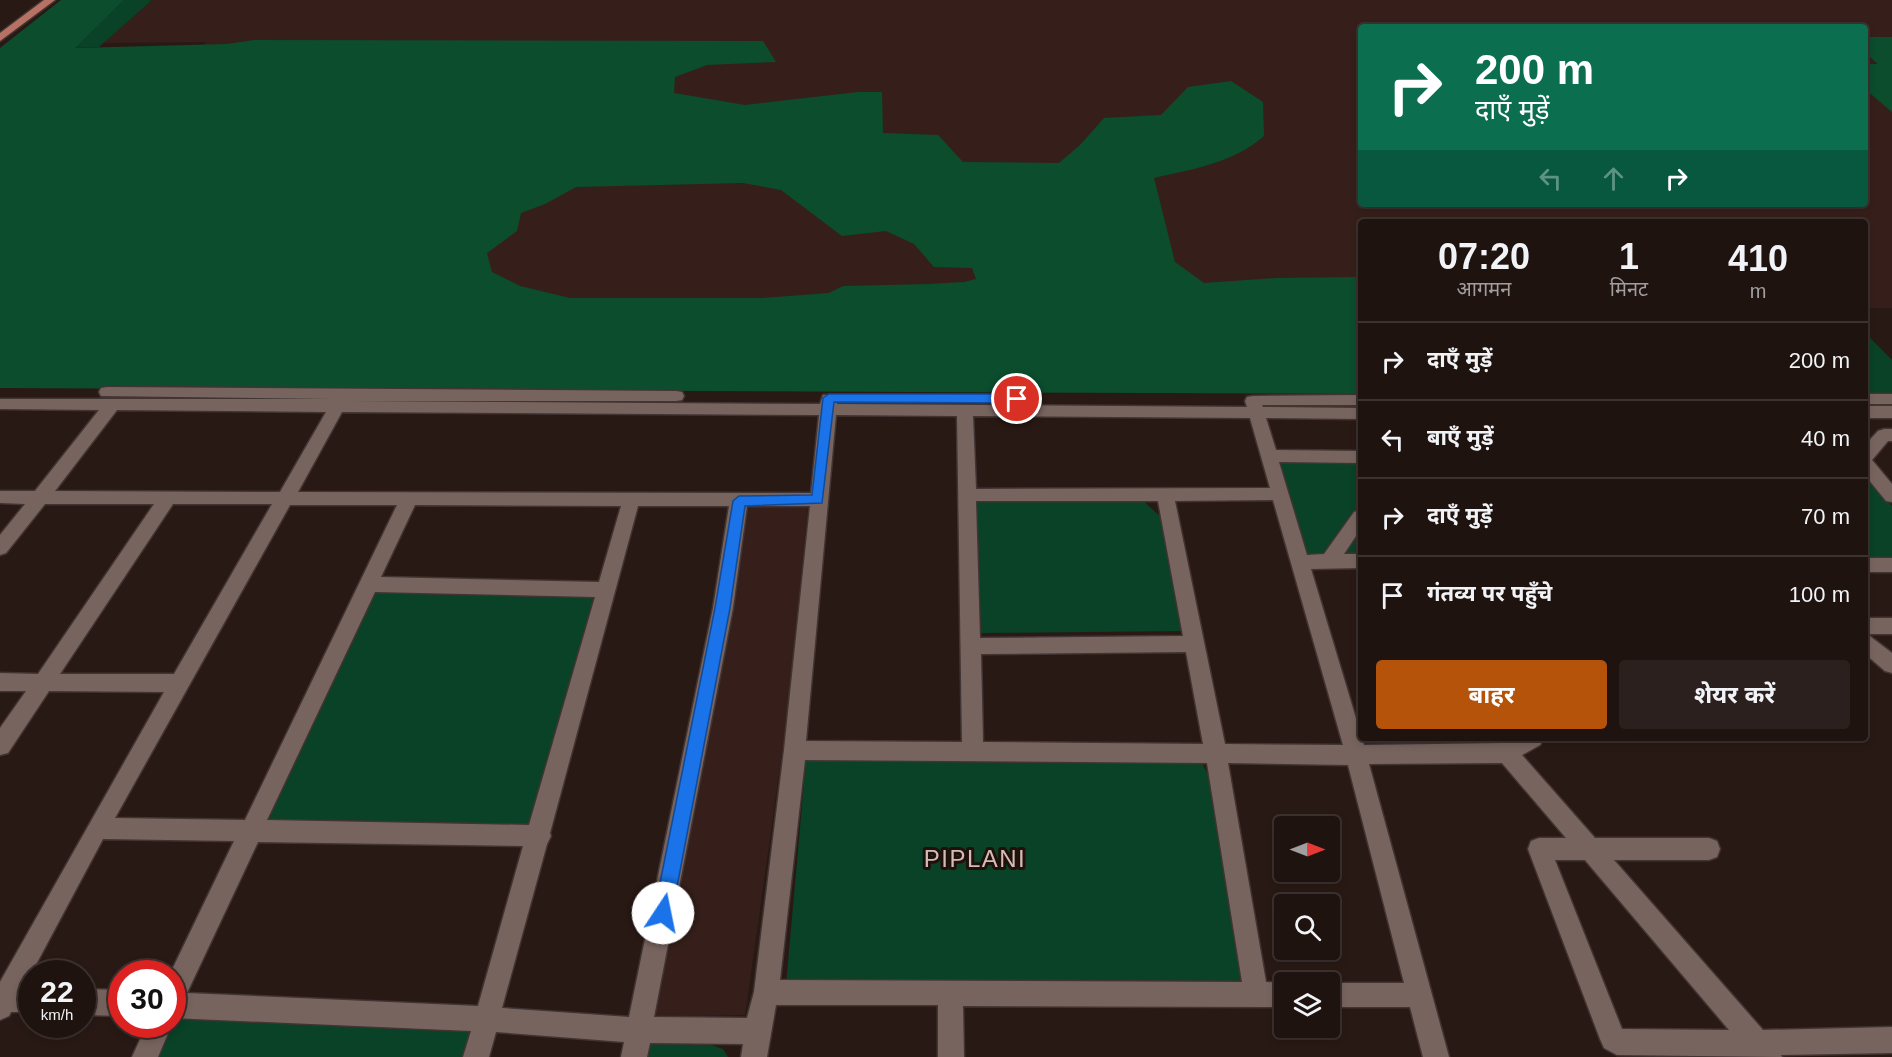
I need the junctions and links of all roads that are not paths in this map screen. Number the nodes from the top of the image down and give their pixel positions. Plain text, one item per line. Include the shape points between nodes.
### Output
1 (36, 0) edge
2 (50, 0) edge
3 (0, 28) edge
4 (0, 39) edge
5 (0, 392) edge
6 (1868, 399) edge
7 (1892, 399) edge
8 (340, 400) junction
9 (1358, 400) edge
10 (0, 404) edge
11 (113, 404) junction
12 (828, 404) junction
13 (1254, 406) junction
14 (964, 411) junction
15 (1868, 412) edge
16 (1892, 412) edge
17 (1358, 413) edge
18 (1889, 436) edge
19 (1868, 454) edge
20 (1269, 456) junction
21 (1358, 457) edge
22 (1868, 467) edge
23 (1165, 494) junction
24 (1280, 494) junction
25 (967, 495) junction
26 (1892, 496) edge
27 (0, 497) edge
28 (40, 498) junction
29 (167, 499) junction
30 (283, 499) junction
31 (409, 499) junction
32 (818, 500) junction
33 (631, 501) junction
34 (739, 501) junction
35 (1358, 519) edge
36 (0, 548) edge
37 (1329, 561) junction
38 (1358, 561) edge
39 (1300, 562) junction
40 (1868, 565) edge
41 (1892, 565) edge
42 (369, 584) junction
43 (605, 590) junction
44 (1868, 626) edge
45 (1892, 626) edge
46 (1193, 644) junction
47 (1868, 644) edge
48 (970, 646) junction
49 (1892, 665) edge
50 (0, 682) edge
51 (44, 682) junction
52 (180, 683) junction
53 (1528, 741) edge
54 (0, 746) edge
55 (795, 750) junction
56 (973, 752) junction
57 (1507, 753) junction
58 (1216, 754) junction
59 (1356, 755) junction
60 (97, 828) junction
61 (253, 829) junction
62 (540, 836) junction
63 (1587, 847) junction
64 (1709, 849) dead end
65 (186, 968) edge
66 (766, 992) junction
67 (950, 992) junction
68 (1256, 995) junction
69 (1274, 995) edge
70 (1340, 995) edge
71 (1420, 995) junction
72 (18, 1001) edge
73 (2, 1002) edge
74 (186, 1006) edge
75 (486, 1019) junction
76 (640, 1030) junction
77 (757, 1031) junction
78 (154, 1038) edge
79 (1892, 1040) edge
80 (1712, 1050) edge
81 (1763, 1050) edge
82 (145, 1057) edge
83 (476, 1057) edge
84 (634, 1057) edge
85 (754, 1057) edge
86 (951, 1057) edge
87 (1436, 1057) edge

1 - 3 main road
2 - 4 main road
5 - 8 street
6 - 7 street
8 - 11 street
8 - 12 street
8 - 30 street
9 - 13 street
10 - 11 street
11 - 28 street
12 - 13 street
12 - 14 street
12 - 32 street
13 - 14 street
13 - 17 street
13 - 20 street
14 - 25 street
15 - 16 street
18 - 19 street
20 - 21 street
20 - 24 street
22 - 26 street
23 - 24 street
23 - 25 street
23 - 46 street
24 - 39 street
25 - 48 street
27 - 28 street
28 - 29 street
28 - 36 street
29 - 30 street
29 - 51 street
30 - 31 street
30 - 52 street
31 - 33 street
31 - 42 street
32 - 34 street
32 - 55 street
33 - 34 street
33 - 43 street
34 - 76 street via 723,608
35 - 37 street
37 - 38 street
37 - 39 street
39 - 59 street
40 - 41 street
42 - 43 street
42 - 61 street
43 - 62 street
44 - 45 street
46 - 48 street
46 - 58 street
47 - 49 street
48 - 56 street
50 - 51 street
51 - 52 street
51 - 54 street
52 - 60 street
53 - 57 street
55 - 56 street
55 - 66 street
56 - 58 street
57 - 59 street
57 - 63 street
58 - 59 street
58 - 68 street
59 - 71 street
60 - 61 street
60 - 73 street
61 - 62 street
61 - 65 street
62 - 75 street
63 - 64 street
63 - 80 street via 1539,849 1611,1036 1617,1042
63 - 81 street
66 - 67 street
66 - 77 street
67 - 68 street
67 - 86 street
68 - 69 street
70 - 71 street
71 - 87 street
72 - 73 street
74 - 75 street
75 - 76 street
75 - 83 street
76 - 77 street
76 - 84 street
77 - 85 street
78 - 82 street
79 - 81 street
80 - 81 street

